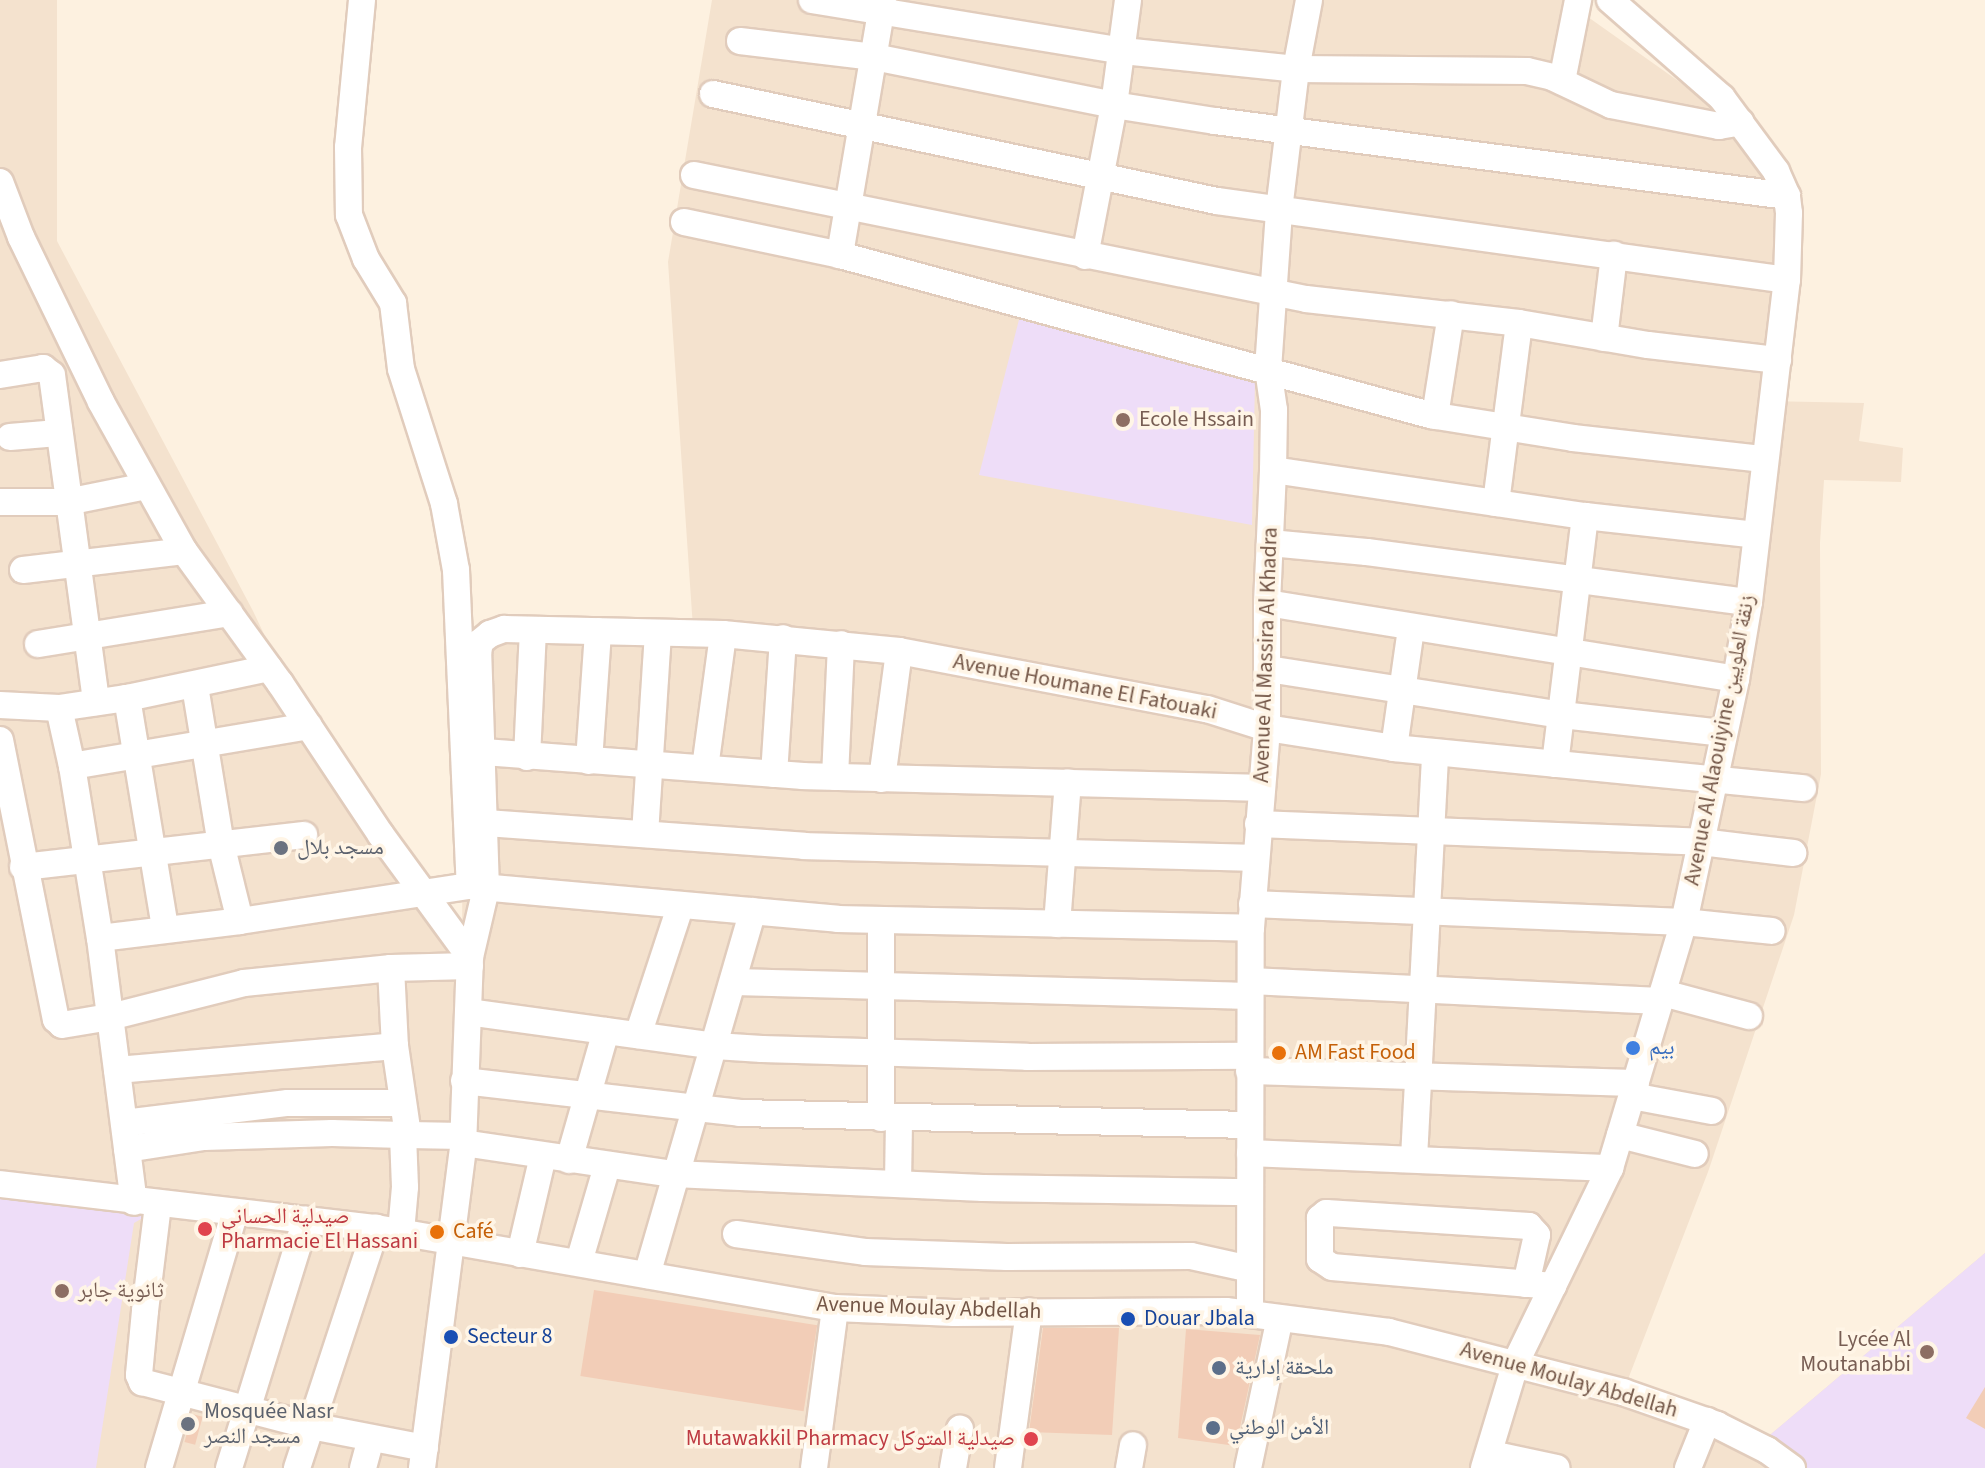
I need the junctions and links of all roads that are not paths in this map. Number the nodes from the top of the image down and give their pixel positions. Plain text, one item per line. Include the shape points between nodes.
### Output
1 (362, 0) edge
2 (812, 0) edge
3 (1128, 0) edge
4 (1309, 0) edge
5 (1578, 0) edge
6 (1610, 0) edge
7 (882, 5) edge
8 (740, 41) dead end
9 (1123, 51) junction
10 (874, 57) junction
11 (1296, 69) junction
12 (1562, 81) junction
13 (713, 94) dead end
14 (1114, 105) junction
15 (1741, 122) junction
16 (860, 128) junction
17 (1289, 131) junction
18 (694, 175) dead end
19 (1099, 177) junction
20 (0, 183) edge
21 (1787, 196) junction
22 (846, 204) junction
23 (1279, 210) junction
24 (684, 222) dead end
25 (10, 238) edge
26 (840, 255) junction
27 (1614, 255) junction
28 (1085, 256) junction
29 (1787, 280) junction
30 (1275, 293) junction
31 (1451, 314) junction
32 (1519, 323) junction
33 (1604, 338) junction
34 (1778, 360) junction
35 (1268, 369) junction
36 (0, 375) edge
37 (1435, 416) junction
38 (1507, 429) junction
39 (58, 433) junction
40 (10, 437) dead end
41 (1764, 459) junction
42 (1273, 470) junction
43 (146, 486) junction
44 (0, 502) edge
45 (67, 502) junction
46 (1496, 503) junction
47 (1585, 516) junction
48 (1756, 535) junction
49 (1270, 543) junction
50 (184, 551) junction
51 (76, 565) junction
52 (23, 570) dead end
53 (1577, 582) junction
54 (1749, 602) junction
55 (1267, 603) junction
56 (230, 613) junction
57 (1411, 628) junction
58 (533, 631) junction
59 (598, 631) junction
60 (658, 634) junction
61 (723, 634) junction
62 (86, 637) junction
63 (783, 638) junction
64 (38, 644) dead end
65 (841, 644) junction
66 (1569, 650) junction
67 (899, 651) junction
68 (269, 668) junction
69 (1268, 669) junction
70 (1736, 679) junction
71 (195, 686) junction
72 (1402, 692) junction
73 (127, 698) junction
74 (96, 702) junction
75 (0, 705) edge
76 (59, 708) junction
77 (1562, 715) junction
78 (309, 726) junction
79 (1267, 728) junction
80 (1722, 733) junction
81 (0, 740) edge
82 (203, 742) junction
83 (1394, 748) junction
84 (484, 752) junction
85 (134, 753) junction
86 (1435, 753) junction
87 (527, 757) junction
88 (589, 761) junction
89 (1555, 764) junction
90 (649, 765) junction
91 (72, 766) junction
92 (705, 768) junction
93 (774, 774) junction
94 (835, 777) junction
95 (882, 779) junction
96 (1712, 780) junction
97 (1068, 782) junction
98 (1262, 788) junction
99 (1803, 788) dead end
100 (486, 823) junction
101 (1258, 824) junction
102 (645, 834) junction
103 (1431, 834) junction
104 (304, 835) dead end
105 (1701, 842) junction
106 (221, 844) junction
107 (153, 851) junction
108 (1061, 853) junction
109 (1793, 853) dead end
110 (1255, 858) junction
111 (86, 861) junction
112 (23, 867) junction
113 (478, 887) junction
114 (424, 896) junction
115 (680, 907) junction
116 (1427, 910) junction
117 (753, 911) junction
118 (1251, 916) junction
119 (240, 921) junction
120 (881, 921) junction
121 (1684, 922) junction
122 (1057, 924) junction
123 (165, 928) junction
124 (1772, 931) dead end
125 (100, 938) junction
126 (470, 961) junction
127 (391, 968) junction
128 (735, 982) junction
129 (882, 987) junction
130 (1250, 988) junction
131 (1424, 988) junction
132 (1662, 997) junction
133 (468, 1012) junction
134 (1749, 1016) dead end
135 (110, 1017) junction
136 (606, 1031) junction
137 (638, 1035) junction
138 (395, 1046) junction
139 (715, 1046) junction
140 (881, 1053) junction
141 (1249, 1064) junction
142 (117, 1070) junction
143 (1419, 1073) junction
144 (464, 1081) junction
145 (1634, 1089) junction
146 (587, 1095) junction
147 (402, 1103) junction
148 (694, 1109) junction
149 (1712, 1111) dead end
150 (890, 1118) junction
151 (1250, 1125) junction
152 (406, 1135) junction
153 (1620, 1135) junction
154 (125, 1136) junction
155 (463, 1140) junction
156 (1250, 1153) junction
157 (1695, 1154) dead end
158 (556, 1158) junction
159 (1414, 1158) junction
160 (607, 1166) junction
161 (1610, 1168) junction
162 (674, 1174) junction
163 (0, 1184) edge
164 (898, 1184) junction
165 (1250, 1192) junction
166 (146, 1203) junction
167 (235, 1212) junction
168 (306, 1220) junction
169 (388, 1230) junction
170 (736, 1234) dead end
171 (449, 1243) junction
172 (520, 1254) junction
173 (579, 1262) junction
174 (1250, 1269) junction
175 (647, 1275) junction
176 (1526, 1284) junction
177 (1553, 1286) junction
178 (835, 1308) junction
179 (1029, 1311) junction
180 (1250, 1313) junction
181 (1280, 1318) junction
182 (1516, 1362) junction
183 (181, 1392) junction
184 (248, 1408) junction
185 (1707, 1421) junction
186 (311, 1426) junction
187 (960, 1429) dead end
188 (371, 1438) junction
189 (424, 1458) edge
190 (1488, 1461) edge
191 (159, 1468) edge
192 (229, 1468) edge
193 (297, 1468) edge
194 (363, 1468) edge
195 (814, 1468) edge
196 (953, 1468) edge
197 (1008, 1468) edge
198 (1248, 1468) edge
199 (1557, 1468) edge
200 (1688, 1468) edge
201 (1792, 1468) edge

1 - 113 street via 348,147 349,215 366,259 393,303 401,369 444,504 456,570
2 - 7 street
3 - 9 street
4 - 11 street, Avenue Al Massira Al Khadra
5 - 12 street
6 - 15 street, Avenue Al Alaouiyine زنقة العلويين via 1722,98
7 - 9 street
7 - 10 street
8 - 10 street
9 - 11 street
9 - 14 street
10 - 14 street
10 - 16 street
11 - 12 street via 1527,71
11 - 17 street, Avenue Al Massira Al Khadra
12 - 15 street via 1611,105 1719,126
13 - 16 street
14 - 17 street
14 - 19 street
15 - 21 street, Avenue Al Alaouiyine زنقة العلويين
16 - 19 street
16 - 22 street
17 - 21 street
17 - 23 street, Avenue Al Massira Al Khadra
18 - 22 street
19 - 23 street
19 - 28 street
20 - 25 street
21 - 29 street, Avenue Al Alaouiyine زنقة العلويين
22 - 26 street
22 - 28 street
23 - 27 street
23 - 30 street, Avenue Al Massira Al Khadra
24 - 26 street
25 - 43 street
26 - 35 street
27 - 29 street
27 - 33 street
28 - 30 street
29 - 34 street, Avenue Al Alaouiyine زنقة العلويين
30 - 31 street
30 - 35 street, Avenue Al Massira Al Khadra
31 - 32 street
31 - 37 street
32 - 33 street
32 - 38 street
33 - 34 street
34 - 41 street, Avenue Al Alaouiyine زنقة العلويين
35 - 37 street
35 - 42 street, Avenue Al Massira Al Khadra
36 - 39 street via 49,370
37 - 38 street
38 - 41 street
38 - 46 street
39 - 40 street
39 - 45 street
41 - 48 street, Avenue Al Alaouiyine زنقة العلويين
42 - 46 street
42 - 49 street, Avenue Al Massira Al Khadra
43 - 45 street
43 - 50 street
44 - 45 street
45 - 51 street
46 - 47 street
47 - 48 street
47 - 53 street
48 - 54 street, Avenue Al Alaouiyine زنقة العلويين
49 - 53 street
49 - 55 street, Avenue Al Massira Al Khadra
50 - 51 street
50 - 56 street
51 - 52 street
51 - 62 street
53 - 54 street
53 - 66 street
54 - 70 street, Avenue Al Alaouiyine زنقة العلويين
55 - 57 street
55 - 69 street, Avenue Al Massira Al Khadra
56 - 62 street
56 - 68 street
57 - 66 street
57 - 72 street
58 - 59 street, Avenue Houmane El Fatouaki
58 - 84 street, Avenue Houmane El Fatouaki via 504,629 480,642
58 - 87 street
59 - 60 street, Avenue Houmane El Fatouaki
59 - 88 street
60 - 61 street, Avenue Houmane El Fatouaki
60 - 90 street
61 - 63 street, Avenue Houmane El Fatouaki
61 - 92 street
62 - 64 street
62 - 74 street
63 - 65 street, Avenue Houmane El Fatouaki
63 - 93 street
65 - 67 street, Avenue Houmane El Fatouaki
65 - 94 street
66 - 70 street
66 - 77 street
67 - 79 street, Avenue Houmane El Fatouaki via 1207,709
67 - 95 street
68 - 71 street
68 - 78 street
69 - 72 street
69 - 79 street, Avenue Al Massira Al Khadra
70 - 80 street, Avenue Al Alaouiyine زنقة العلويين
71 - 73 street
71 - 82 street
72 - 77 street
72 - 83 street
73 - 74 street
73 - 85 street
74 - 76 street
75 - 76 street
76 - 91 street
77 - 80 street
77 - 89 street
78 - 82 street
78 - 114 street
79 - 83 street, Avenue Houmane El Fatouaki
79 - 98 street, Avenue Al Massira Al Khadra
80 - 96 street, Avenue Al Alaouiyine زنقة العلويين
81 - 112 street
82 - 85 street
82 - 106 street
83 - 86 street, Avenue Houmane El Fatouaki
84 - 87 street
84 - 100 street
85 - 91 street
85 - 107 street
86 - 89 street, Avenue Houmane El Fatouaki
86 - 103 street
87 - 88 street
88 - 90 street
89 - 96 street, Avenue Houmane El Fatouaki
90 - 92 street
90 - 102 street
91 - 111 street
92 - 93 street
93 - 94 street
94 - 95 street
95 - 97 street
96 - 99 street, Avenue Houmane El Fatouaki
96 - 105 street, Avenue Al Alaouiyine زنقة العلويين
97 - 98 street
97 - 108 street
98 - 101 street, Avenue Al Massira Al Khadra
100 - 102 street
100 - 113 street
101 - 103 street
101 - 110 street, Avenue Al Massira Al Khadra
102 - 108 street via 804,846
103 - 105 street
103 - 116 street
104 - 106 street
105 - 109 street
105 - 121 street, Avenue Al Alaouiyine زنقة العلويين
106 - 107 street
106 - 119 street
107 - 111 street
107 - 123 street
108 - 110 street
108 - 122 street
110 - 118 street, Avenue Al Massira Al Khadra
111 - 112 street
111 - 125 street
112 - 135 street via 56,1019 66,1026
113 - 114 street
113 - 115 street
113 - 126 street
114 - 119 street
114 - 126 street
115 - 117 street
115 - 137 street
116 - 118 street
116 - 121 street
116 - 131 street
117 - 120 street
117 - 128 street
118 - 122 street
118 - 130 street, Avenue Al Massira Al Khadra
119 - 123 street
120 - 122 street
120 - 129 street
121 - 124 street
121 - 132 street, Avenue Al Alaouiyine زنقة العلويين
123 - 125 street
125 - 135 street
126 - 127 street
126 - 133 street
127 - 135 street via 244,983
127 - 138 street
128 - 129 street
128 - 139 street
129 - 130 street
129 - 140 street
130 - 131 street
130 - 141 street, Avenue Al Massira Al Khadra
131 - 132 street
131 - 143 street
132 - 134 street
132 - 145 street, Avenue Al Alaouiyine زنقة العلويين
133 - 136 street
133 - 144 street
135 - 142 street
136 - 137 street
136 - 146 street
137 - 139 street
138 - 142 street
138 - 147 street
139 - 140 street
139 - 148 street
140 - 141 street
140 - 150 street
141 - 143 street
141 - 151 street, Avenue Al Massira Al Khadra
142 - 154 street
143 - 145 street
143 - 159 street
144 - 146 street
144 - 155 street
145 - 149 street
145 - 153 street, Avenue Al Alaouiyine زنقة العلويين
146 - 148 street
146 - 158 street
147 - 152 street
147 - 154 street via 288,1103
148 - 150 street
148 - 162 street
150 - 151 street
150 - 164 street
151 - 156 street, Avenue Al Massira Al Khadra
152 - 154 street
152 - 155 street
152 - 169 street via 405,1187
153 - 157 street
153 - 161 street, Avenue Al Alaouiyine زنقة العلويين
154 - 166 street
155 - 158 street
155 - 171 street
156 - 159 street
156 - 165 street, Avenue Al Massira Al Khadra
158 - 160 street
158 - 172 street
159 - 161 street
160 - 162 street
160 - 173 street
161 - 177 street, Avenue Al Alaouiyine زنقة العلويين
162 - 164 street
162 - 175 street
163 - 166 street, Avenue Moulay Abdellah
164 - 165 street
165 - 174 street, Avenue Al Massira Al Khadra
166 - 167 street, Avenue Moulay Abdellah
166 - 183 street via 139,1375 145,1385
167 - 168 street, Avenue Moulay Abdellah
167 - 183 street
168 - 169 street, Avenue Moulay Abdellah
168 - 184 street
169 - 171 street, Avenue Moulay Abdellah
169 - 186 street
170 - 174 street via 865,1252 1191,1256
171 - 172 street, Avenue Moulay Abdellah
171 - 189 street
172 - 173 street, Avenue Moulay Abdellah
173 - 175 street, Avenue Moulay Abdellah
174 - 180 street, Avenue Al Massira Al Khadra
175 - 178 street, Avenue Moulay Abdellah
176 - 176 street via 1332,1267 1320,1259 1320,1218 1326,1213 1529,1226 1537,1235
176 - 177 street
177 - 182 street, Avenue Al Alaouiyine زنقة العلويين
178 - 179 street, Avenue Moulay Abdellah
178 - 195 street
179 - 180 street, Avenue Moulay Abdellah
179 - 197 street
180 - 181 street, Avenue Moulay Abdellah
181 - 182 street, Avenue Moulay Abdellah via 1389,1332
181 - 198 street
182 - 185 street, Avenue Moulay Abdellah
182 - 190 street, Avenue Al Alaouiyine زنقة العلويين
183 - 184 street
183 - 191 street
184 - 186 street
184 - 192 street
185 - 200 street
185 - 201 street, Avenue Moulay Abdellah
186 - 188 street
186 - 193 street
187 - 196 street
188 - 189 street
188 - 194 street
190 - 199 street

